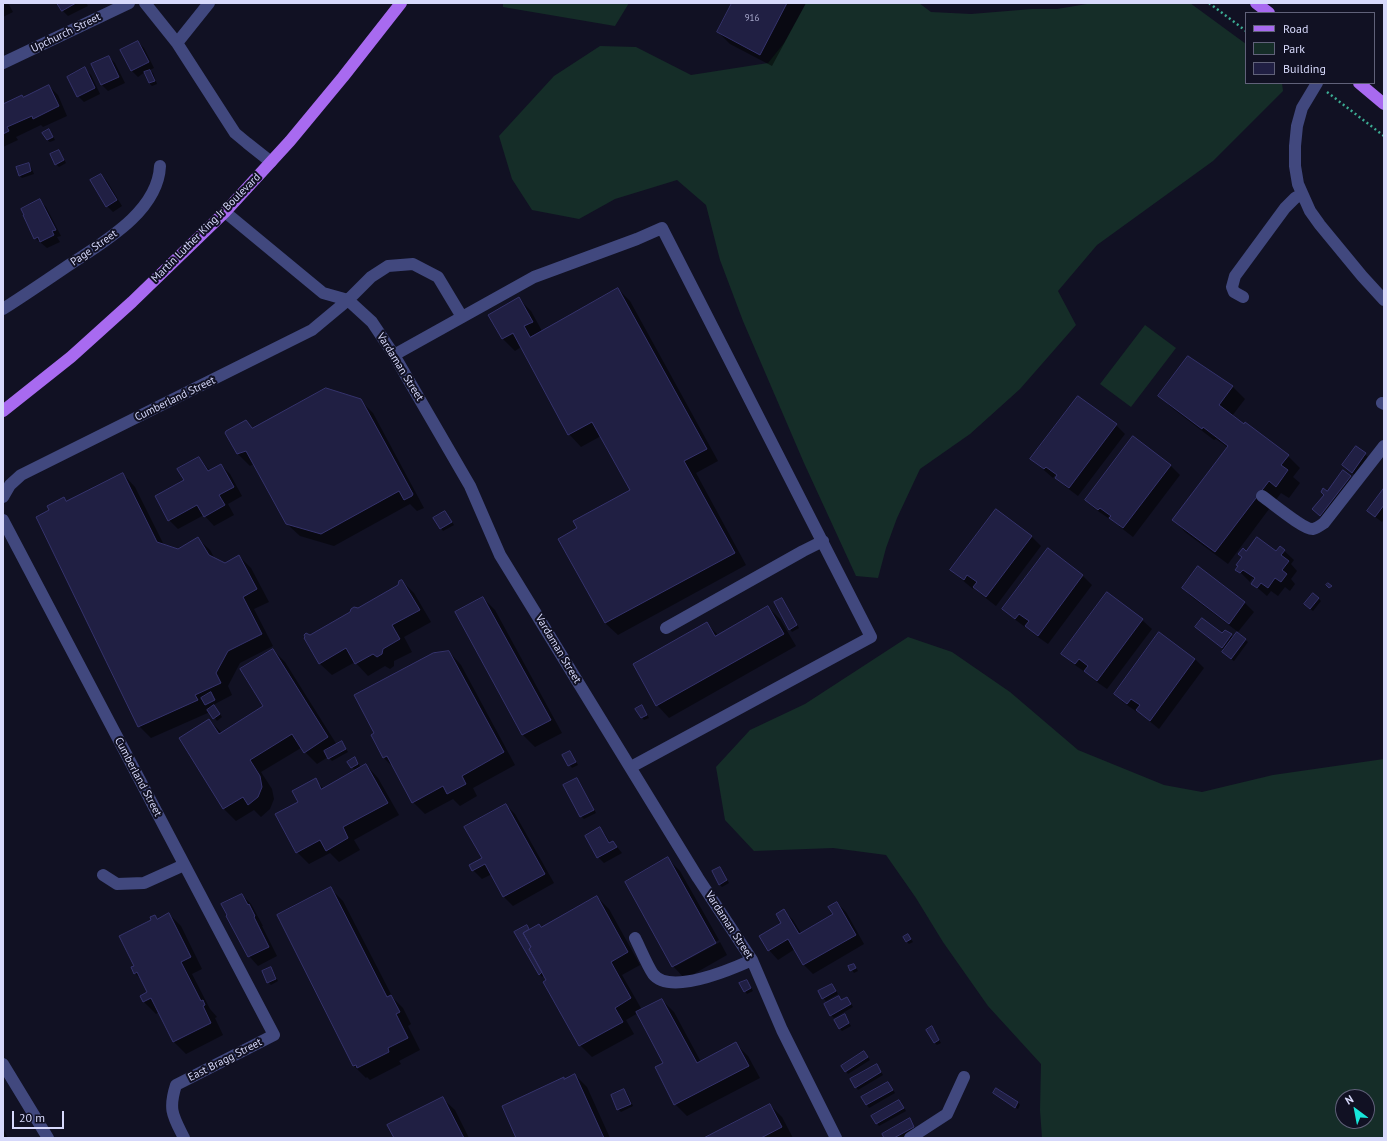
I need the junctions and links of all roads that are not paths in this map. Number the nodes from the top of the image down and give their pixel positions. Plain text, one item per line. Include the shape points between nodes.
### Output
1 (129, 3) edge
2 (145, 3) edge
3 (209, 3) edge
4 (401, 3) edge
5 (1256, 3) edge
6 (1268, 12) edge
7 (177, 43) junction
8 (3, 63) edge
9 (1316, 84) edge
10 (1360, 84) edge
11 (1384, 104) edge
12 (271, 162) junction
13 (160, 166) dead end
14 (1302, 194) junction
15 (225, 212) junction
16 (1242, 298) dead end
17 (348, 300) junction
18 (1384, 300) edge
19 (3, 309) edge
20 (462, 317) junction
21 (394, 355) junction
22 (3, 411) edge
23 (1384, 446) edge
24 (1262, 496) dead end
25 (3, 497) edge
26 (3, 520) edge
27 (822, 541) junction
28 (666, 628) dead end
29 (631, 767) junction
30 (184, 865) junction
31 (103, 876) dead end
32 (635, 938) dead end
33 (752, 960) junction
34 (274, 1035) joint
35 (3, 1064) edge
36 (964, 1077) dead end
37 (48, 1138) edge
38 (184, 1138) edge
39 (836, 1138) edge
40 (910, 1138) edge

1 - 8 street, Upchurch Street
2 - 7 street
3 - 7 street
4 - 12 main road, Martin Luther King Jr Boulevard
5 - 6 main road
7 - 12 street via 235,133
9 - 14 street via 1302,108 1297,126 1295,166
10 - 11 main road
12 - 15 main road, Martin Luther King Jr Boulevard
13 - 19 street, Page Street via 160,177 154,190 127,224
14 - 16 street via 1285,208 1235,276 1232,287
14 - 18 street via 1320,225
15 - 17 street, Vardaman Street via 323,293
15 - 22 main road, Martin Luther King Jr Boulevard via 132,302
17 - 20 street, Cumberland Street via 371,277 388,266 413,264 438,277
17 - 21 street, Vardaman Street via 372,322
17 - 25 street, Cumberland Street via 312,330 21,475 10,485
20 - 21 street
20 - 27 street via 534,277 662,228
21 - 29 street, Vardaman Street via 470,486 500,555
23 - 24 street via 1324,523 1318,527 1308,528
26 - 30 street, Cumberland Street
27 - 28 street
27 - 29 street via 871,637
29 - 33 street, Vardaman Street via 698,878
30 - 31 street via 144,883 117,884
30 - 34 street, Cumberland Street
32 - 33 street via 654,974 662,980 679,983 726,972
33 - 39 street, Vardaman Street via 782,1030
34 - 38 street, East Bragg Street via 176,1085 171,1104
35 - 37 street
36 - 40 street via 946,1114

